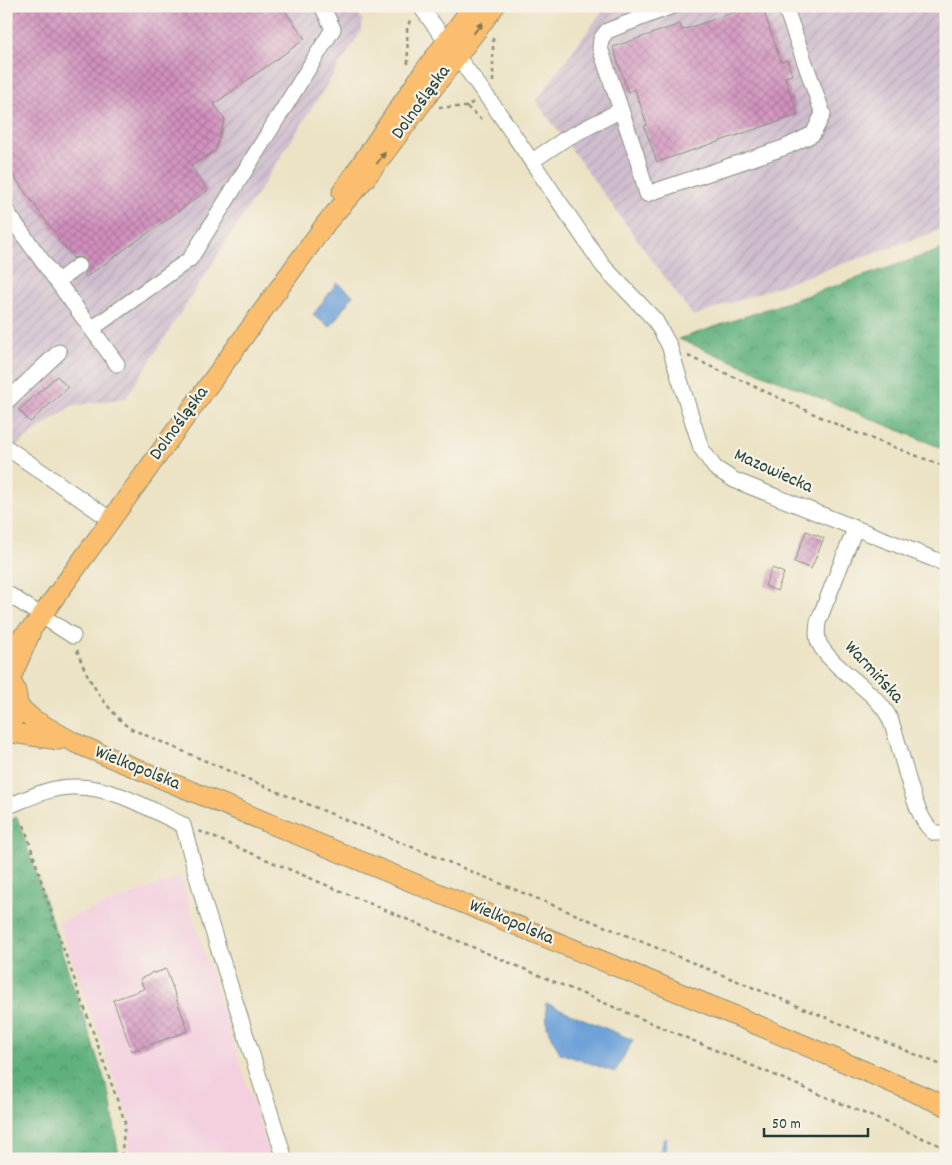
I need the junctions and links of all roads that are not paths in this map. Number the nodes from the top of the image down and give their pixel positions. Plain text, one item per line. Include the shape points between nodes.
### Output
1 (322, 6) edge
2 (473, 6) edge
3 (495, 6) edge
4 (672, 6) edge
5 (785, 6) edge
6 (416, 10) edge
7 (452, 48) junction
8 (621, 110) junction
9 (532, 161) junction
10 (6, 211) edge
11 (78, 266) dead end
12 (58, 281) junction
13 (93, 328) junction
14 (59, 352) dead end
15 (117, 364) dead end
16 (6, 402) edge
17 (6, 447) edge
18 (111, 520) junction
19 (855, 529) junction
20 (946, 564) edge
21 (8, 594) dead end
22 (38, 621) junction
23 (73, 636) road end
24 (6, 652) edge
25 (8, 678) edge
26 (18, 706) junction
27 (6, 732) edge
28 (75, 743) junction
29 (6, 807) edge
30 (946, 833) edge
31 (946, 1106) edge
32 (283, 1152) dead end

1 - 13 street via 333,29 190,260
2 - 7 main road, Dolnośląska
7 -> 3 main road, Dolnośląska
4 - 8 street via 617,26 601,39 600,48
5 - 8 street via 823,114 813,134 786,147 647,194
6 - 7 street, Mazowiecka
7 - 9 street, Mazowiecka
7 - 18 main road, Dolnośląska via 365,179 327,222
8 - 9 street via 565,139
9 - 19 street, Mazowiecka via 603,266 656,320 666,337 701,448 715,468 734,480
10 - 12 street
11 - 12 street
12 - 13 street
13 - 15 street
14 - 16 street
17 - 18 street
18 - 22 main road, Dolnośląska
19 - 20 street, Mazowiecka
19 - 30 street, Warmińska via 818,622 818,638 825,651 886,712 922,821 935,833
21 - 22 street
22 - 23 street
22 - 24 main road, Dolnośląska
22 - 25 main road, Dolnośląska
25 - 26 main road via 16,692
26 - 27 main road via 15,719
26 - 28 main road, Wielkopolska via 32,719
27 - 28 main road, Wielkopolska
28 - 31 main road, Wielkopolska
29 - 32 street via 52,790 86,787 126,798 183,825 205,906

